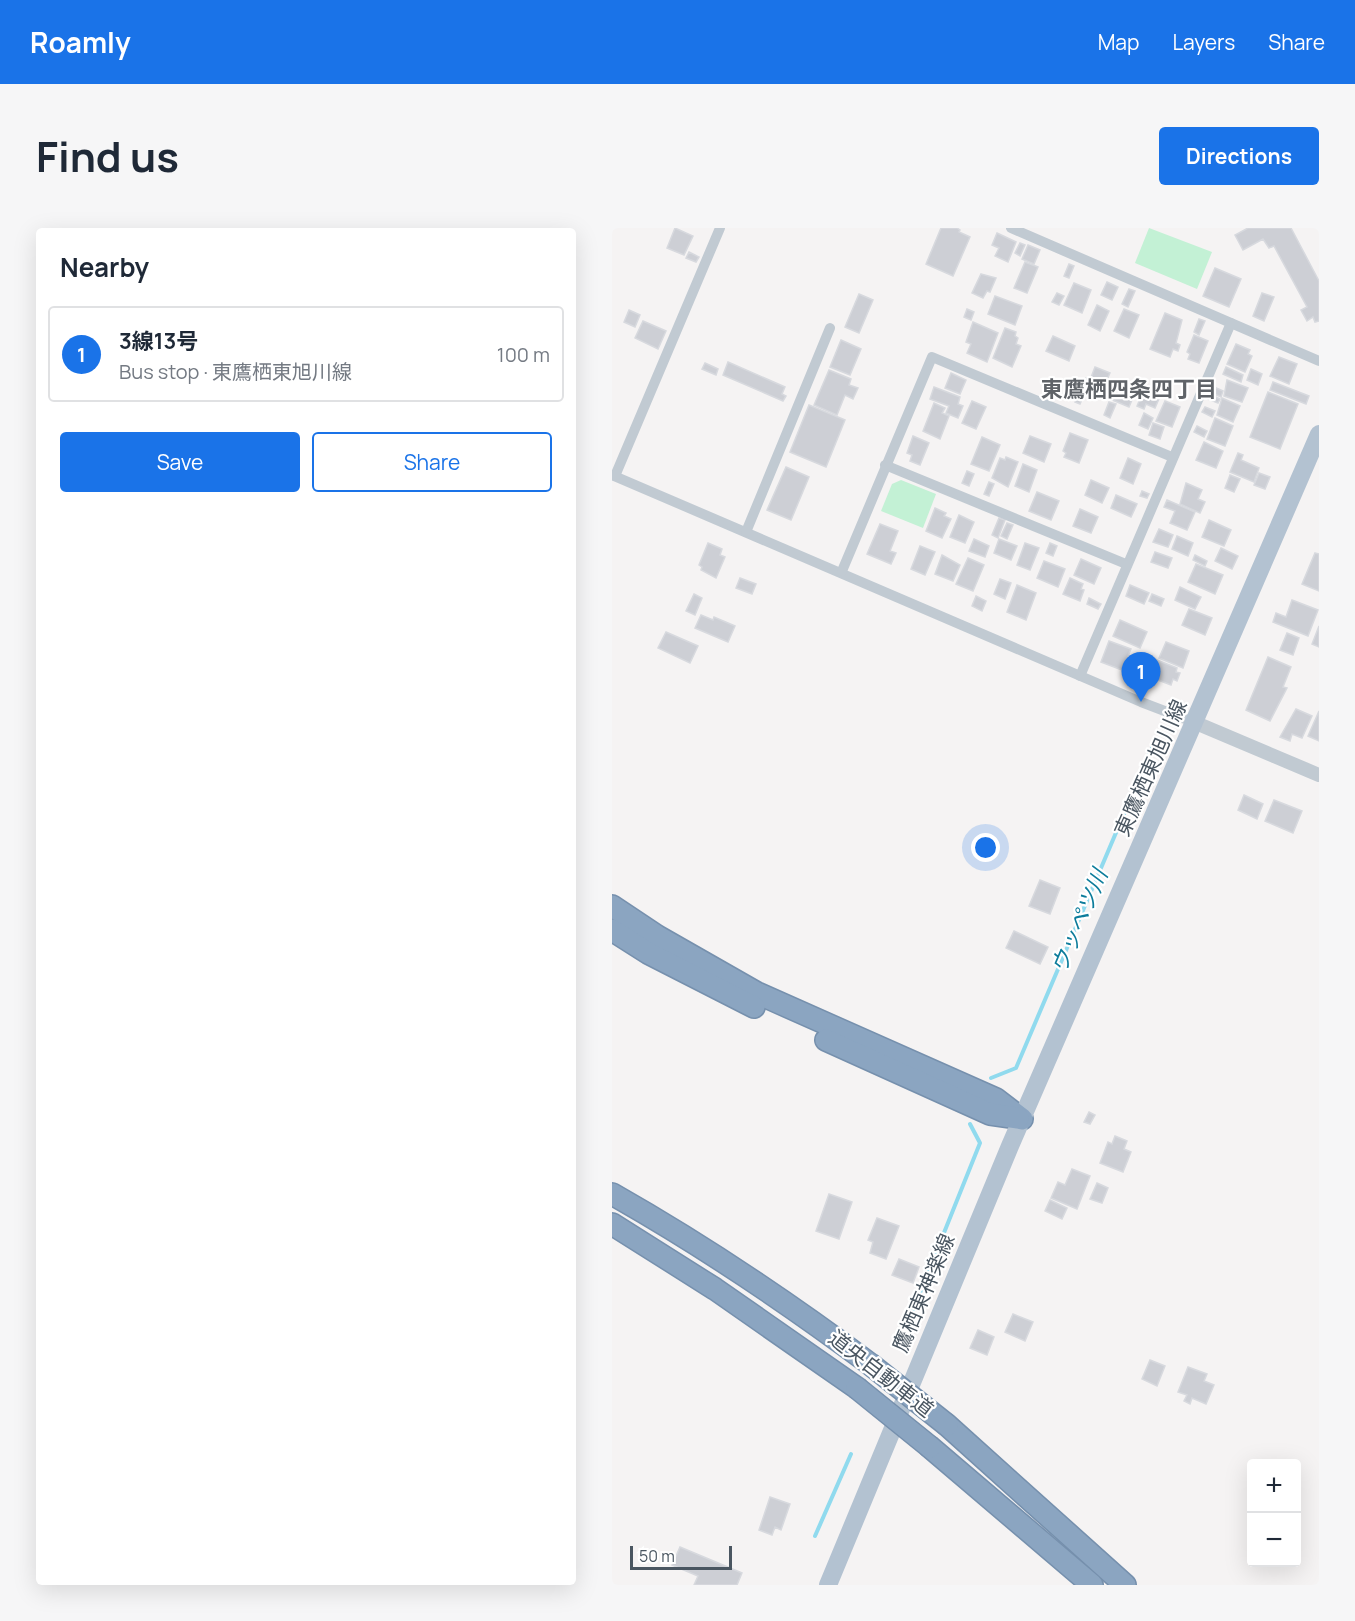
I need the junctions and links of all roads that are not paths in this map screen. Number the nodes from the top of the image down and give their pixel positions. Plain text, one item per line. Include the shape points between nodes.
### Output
1 (720, 228) edge
2 (1011, 228) edge
3 (1231, 323) junction
4 (830, 328) dead end
5 (1319, 361) edge
6 (1319, 434) edge
7 (1172, 457) junction
8 (885, 465) junction
9 (613, 475) edge
10 (746, 532) junction
11 (1126, 564) junction
12 (842, 571) junction
13 (1080, 676) junction
14 (1196, 723) junction
15 (1319, 776) edge
16 (612, 906) edge
17 (612, 930) edge
18 (1022, 1119) junction
19 (612, 1194) edge
20 (612, 1224) edge
21 (612, 1239) edge
22 (857, 1388) junction
23 (828, 1585) edge
24 (1092, 1585) edge
25 (1125, 1585) edge

1 - 9 street
2 - 3 street
3 - 5 street
3 - 7 street
4 - 10 street
6 - 14 main road, 東鷹栖東旭川線
7 - 8 street via 932,357
7 - 11 street
8 - 11 street
8 - 12 street
9 - 10 street
10 - 12 street
11 - 13 street
12 - 13 street
13 - 14 street
14 - 15 street
14 - 18 main road, 東鷹栖東旭川線
16 - 18 highway via 757,993 996,1099
17 - 18 highway via 648,953 751,1005 990,1114
18 - 23 main road, 鷹栖東神楽線
19 - 25 highway, 道央自動車道, bridge via 680,1232 870,1364 947,1425
20 - 22 highway, 道央自動車道 via 715,1289
21 - 22 highway
22 - 24 highway, 道央自動車道, bridge

